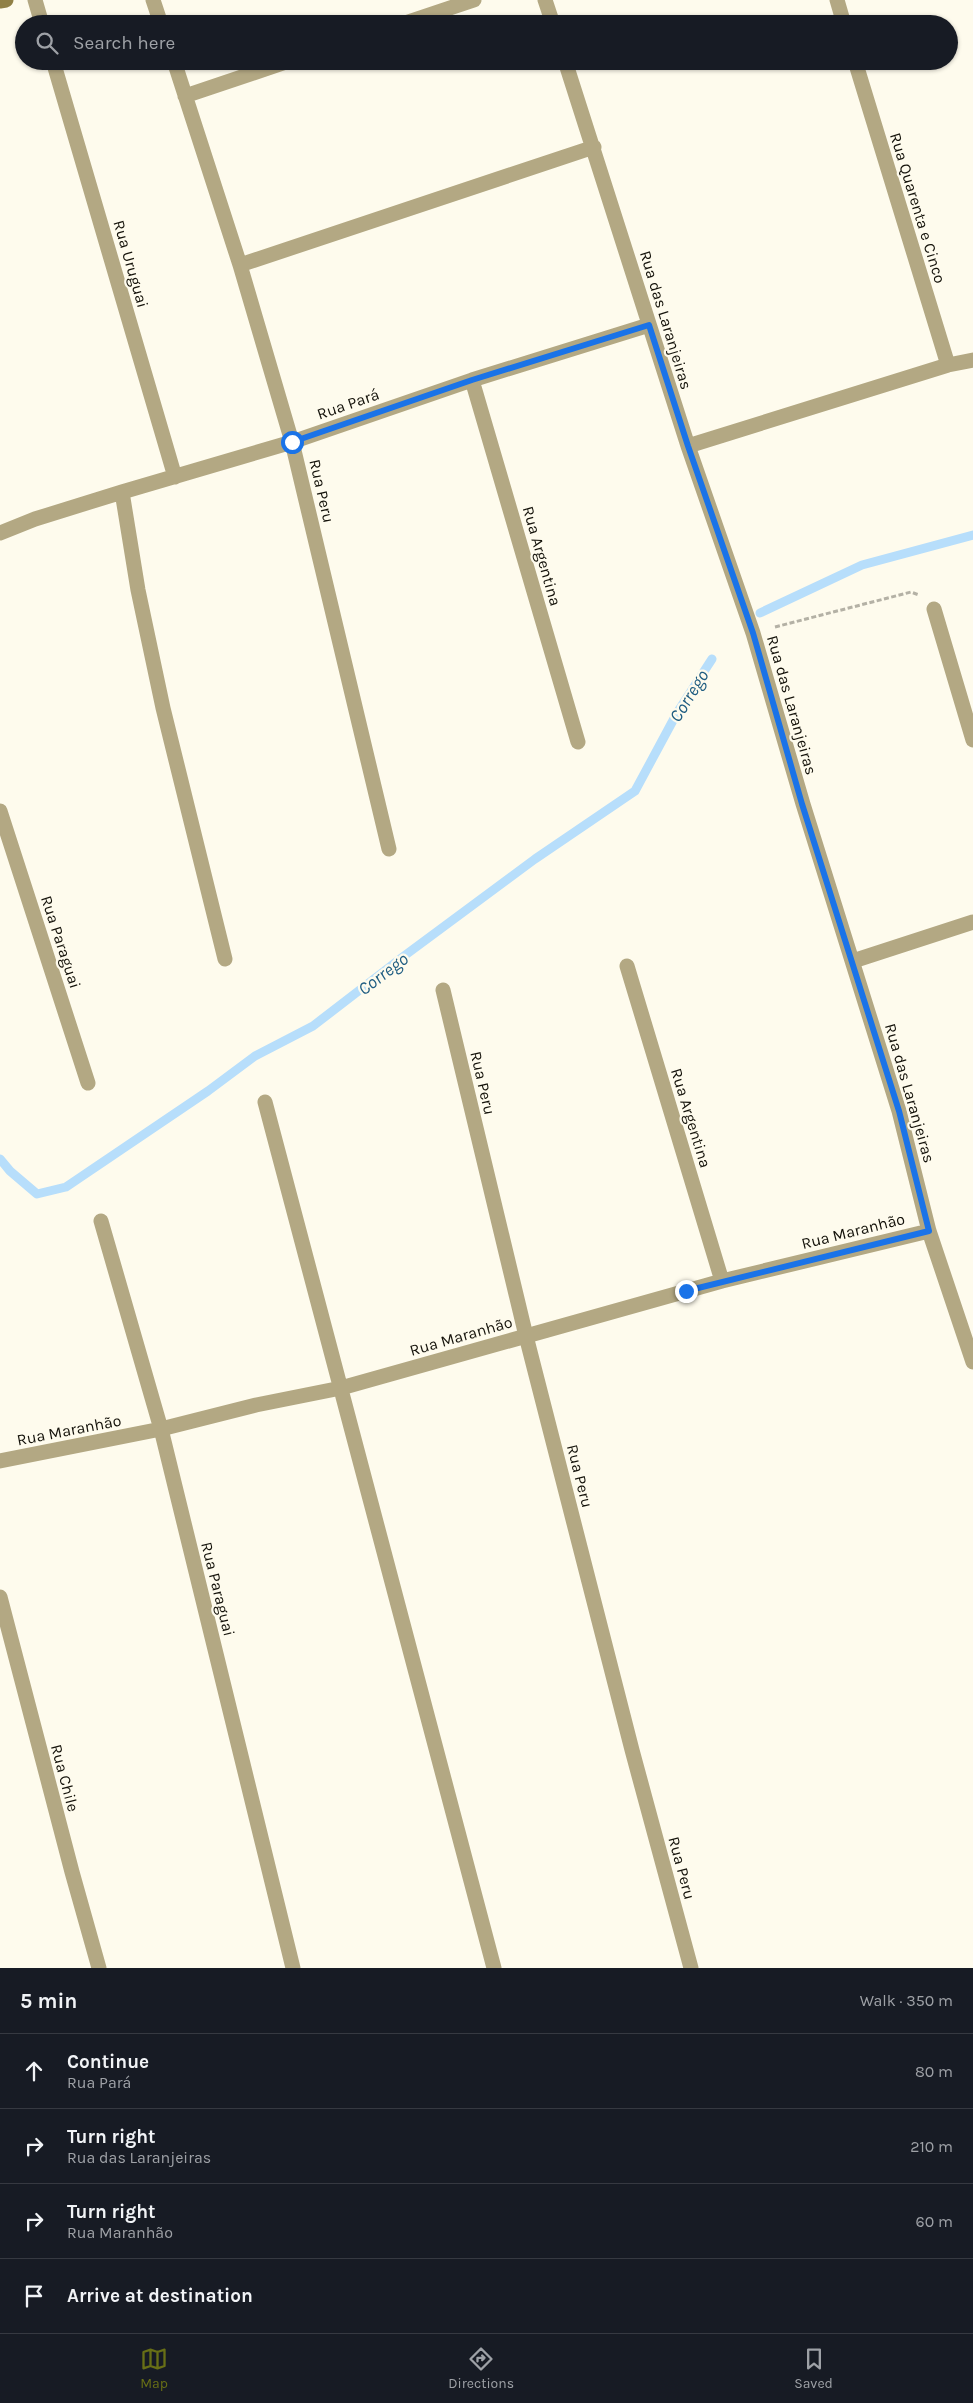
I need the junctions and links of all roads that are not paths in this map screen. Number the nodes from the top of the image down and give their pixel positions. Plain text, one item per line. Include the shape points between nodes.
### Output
1 (6, 0) edge
2 (35, 0) edge
3 (153, 0) edge
4 (474, 0) edge
5 (545, 0) edge
6 (837, 0) edge
7 (0, 1) edge
8 (39, 15) edge
9 (158, 15) edge
10 (429, 15) edge
11 (550, 15) edge
12 (841, 15) edge
13 (56, 70) edge
14 (177, 70) edge
15 (262, 70) edge
16 (569, 70) edge
17 (858, 70) edge
18 (185, 96) junction
19 (594, 146) junction
20 (240, 265) junction
21 (649, 325) junction
22 (973, 360) edge
23 (948, 365) junction
24 (472, 380) junction
25 (292, 442) junction
26 (688, 446) junction
27 (175, 477) junction
28 (122, 492) junction
29 (0, 533) edge
30 (934, 609) road end
31 (973, 740) edge
32 (578, 742) dead end
33 (0, 811) edge
34 (389, 850) dead end
35 (973, 922) edge
36 (225, 959) dead end
37 (853, 961) junction
38 (627, 966) dead end
39 (443, 990) dead end
40 (88, 1083) dead end
41 (265, 1102) dead end
42 (100, 1221) dead end
43 (929, 1231) junction
44 (722, 1281) junction
45 (526, 1336) junction
46 (973, 1362) edge
47 (341, 1388) junction
48 (161, 1429) junction
49 (0, 1461) edge
50 (0, 1597) edge
51 (99, 1968) edge
52 (293, 1968) edge
53 (494, 1968) edge
54 (691, 1968) edge

1 - 7 main road
2 - 8 street
3 - 9 street
4 - 10 street
5 - 11 street
6 - 12 street
13 - 27 street, Rua Uruguai
14 - 18 street, Rua Peru
15 - 18 street
16 - 19 street, Rua das Laranjeiras
17 - 23 street, Rua Quarenta e Cinco
18 - 20 street, Rua Peru
19 - 20 street
19 - 21 street, Rua das Laranjeiras
20 - 25 street, Rua Peru
21 - 24 street, Rua Pará
21 - 26 street, Rua das Laranjeiras
22 - 23 street
23 - 26 street
24 - 25 street, Rua Pará
24 - 32 street, Rua Argentina
25 - 27 street, Rua Pará
25 - 34 street, Rua Peru
26 - 37 street, Rua das Laranjeiras via 753,633 802,804
27 - 28 street, Rua Pará
28 - 29 street, Rua Pará
28 - 36 street via 138,590 163,708
30 - 31 street
33 - 40 street, Rua Paraguai
35 - 37 street
37 - 43 street, Rua das Laranjeiras via 899,1111
38 - 44 street, Rua Argentina
39 - 45 street, Rua Peru
41 - 47 street
42 - 48 street, Rua Paraguai
43 - 44 street, Rua Maranhão
43 - 46 street, Rua das Laranjeiras
44 - 45 street, Rua Maranhão
45 - 47 street, Rua Maranhão
45 - 54 street, Rua Peru
47 - 48 street, Rua Maranhão
47 - 53 street
48 - 49 street, Rua Maranhão
48 - 52 street, Rua Paraguai
50 - 51 street, Rua Chile

